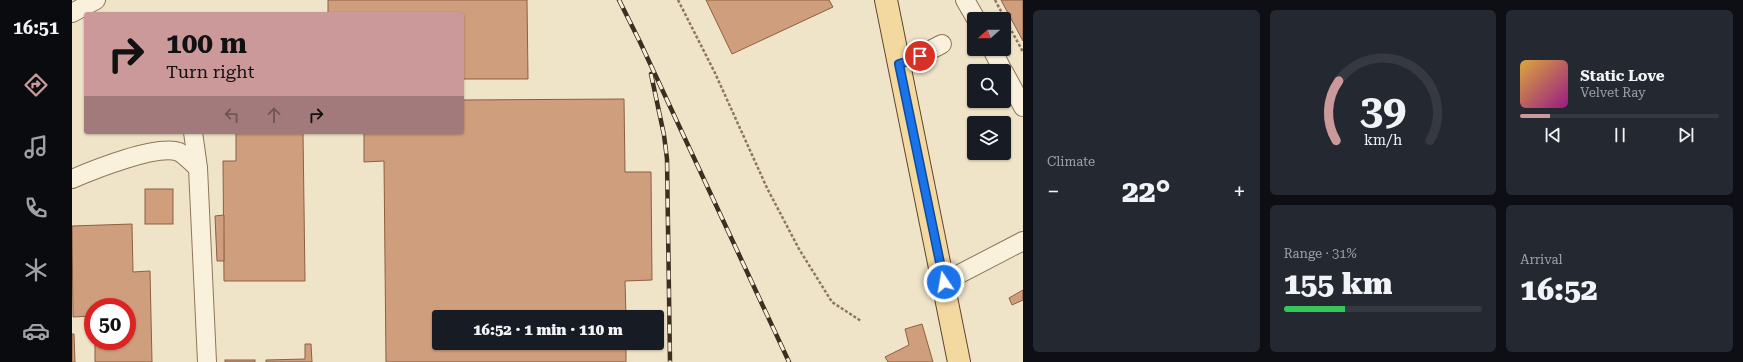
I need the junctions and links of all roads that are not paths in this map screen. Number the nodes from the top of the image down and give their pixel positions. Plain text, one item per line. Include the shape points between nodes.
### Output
1 (96, 0) edge
2 (886, 0) edge
3 (965, 0) edge
4 (972, 12) edge
5 (72, 13) edge
6 (942, 44) dead end
7 (899, 64) junction
8 (1011, 85) edge
9 (1023, 107) edge
10 (193, 134) edge
11 (198, 168) junction
12 (72, 179) edge
13 (1023, 241) edge
14 (944, 282) junction
15 (207, 362) edge
16 (959, 362) edge

1 - 5 street
2 - 7 main road
3 - 4 street
6 - 7 street
7 - 14 main road
8 - 9 street
10 - 11 street
11 - 12 street via 178,152 158,152 109,164
11 - 15 street
13 - 14 street
14 - 16 main road

